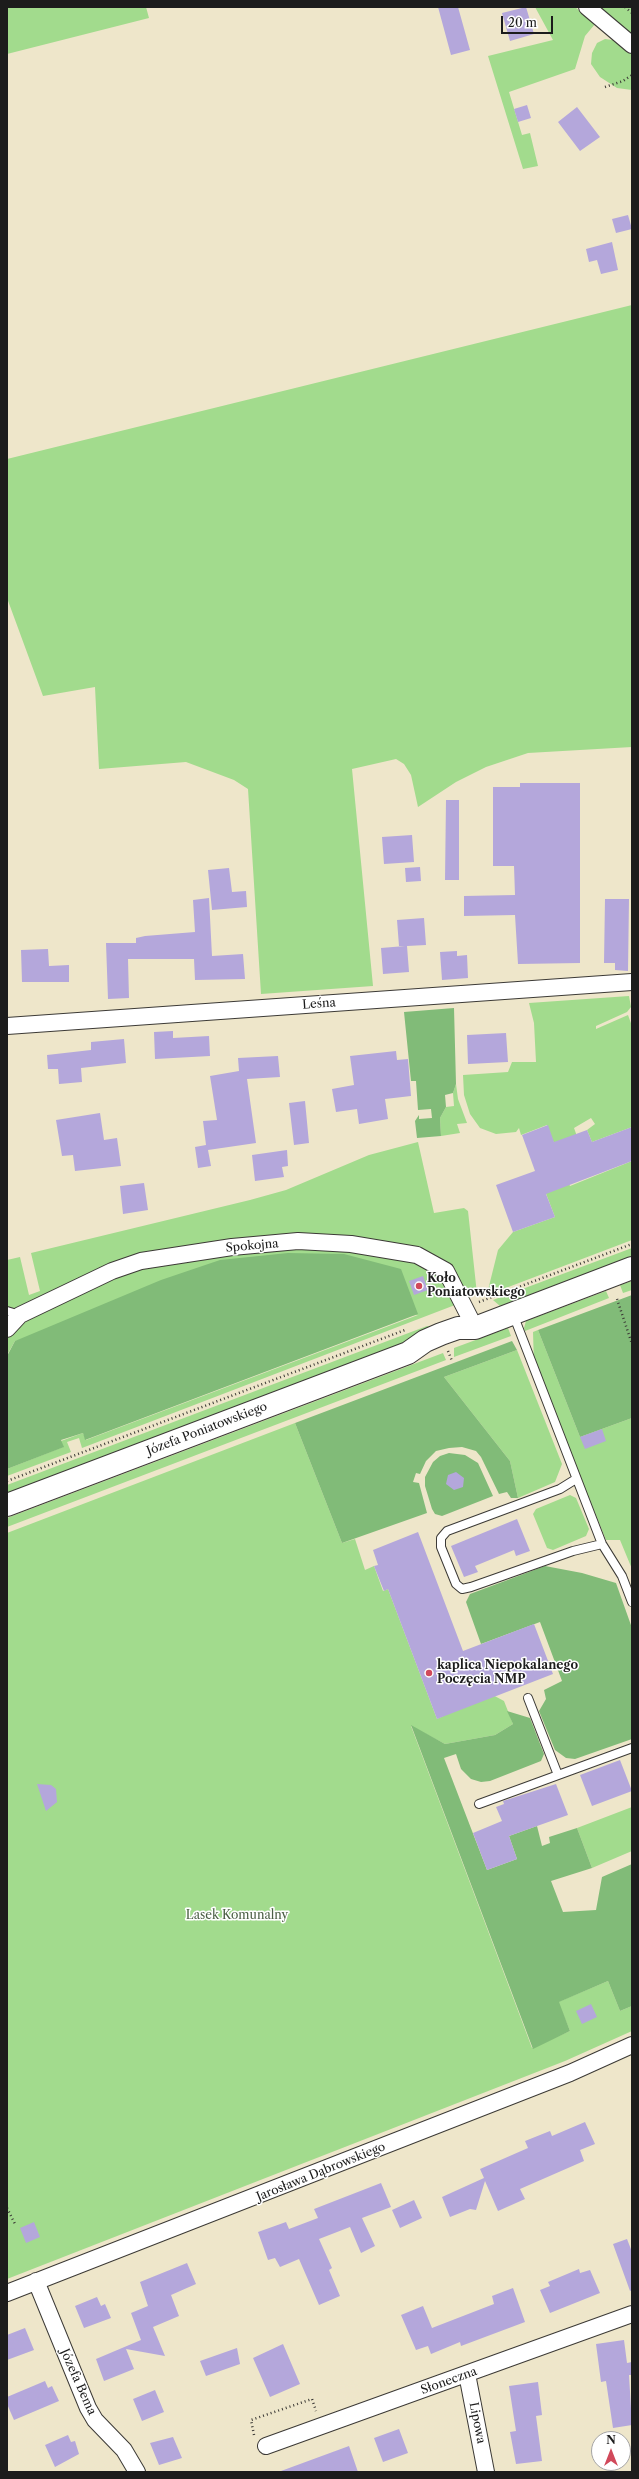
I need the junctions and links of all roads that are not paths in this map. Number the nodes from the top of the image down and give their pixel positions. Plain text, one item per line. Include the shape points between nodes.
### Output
1 (587, 7) edge
2 (632, 45) edge
3 (632, 982) edge
4 (7, 1026) edge
5 (632, 1268) edge
6 (14, 1313) edge
7 (513, 1314) junction
8 (475, 1328) junction
9 (7, 1329) edge
10 (576, 1479) junction
11 (7, 1505) edge
12 (602, 1544) junction
13 (632, 1602) edge
14 (528, 1698) dead end
15 (632, 1748) edge
16 (558, 1775) junction
17 (479, 1804) dead end
18 (632, 2045) edge
19 (36, 2281) junction
20 (7, 2293) edge
21 (632, 2314) edge
22 (467, 2374) junction
23 (266, 2446) dead end
24 (137, 2472) edge
25 (486, 2472) edge

1 - 2 street
3 - 4 street, Leśna
5 - 7 street, Józefa Poniatowskiego
6 - 8 street, Spokojna via 112,1270 142,1261 225,1248 298,1242 351,1244 417,1255 446,1271
6 - 9 street, Spokojna
7 - 8 street, Józefa Poniatowskiego
7 - 10 lane
8 - 11 street, Józefa Poniatowskiego via 461,1340 446,1347 408,1353
10 - 12 lane
10 - 12 lane via 560,1489 447,1531 441,1538 441,1547 456,1584 462,1588 573,1551
12 - 13 lane via 622,1576
14 - 16 lane
15 - 16 lane
16 - 17 lane
18 - 19 street, Jarosława Dąbrowskiego via 563,2076 248,2201
19 - 20 street, Jarosława Dąbrowskiego
19 - 24 street, Józefa Bema via 88,2408 95,2420 124,2450
21 - 22 street, Słoneczna
22 - 23 street, Słoneczna
22 - 25 street, Lipowa

